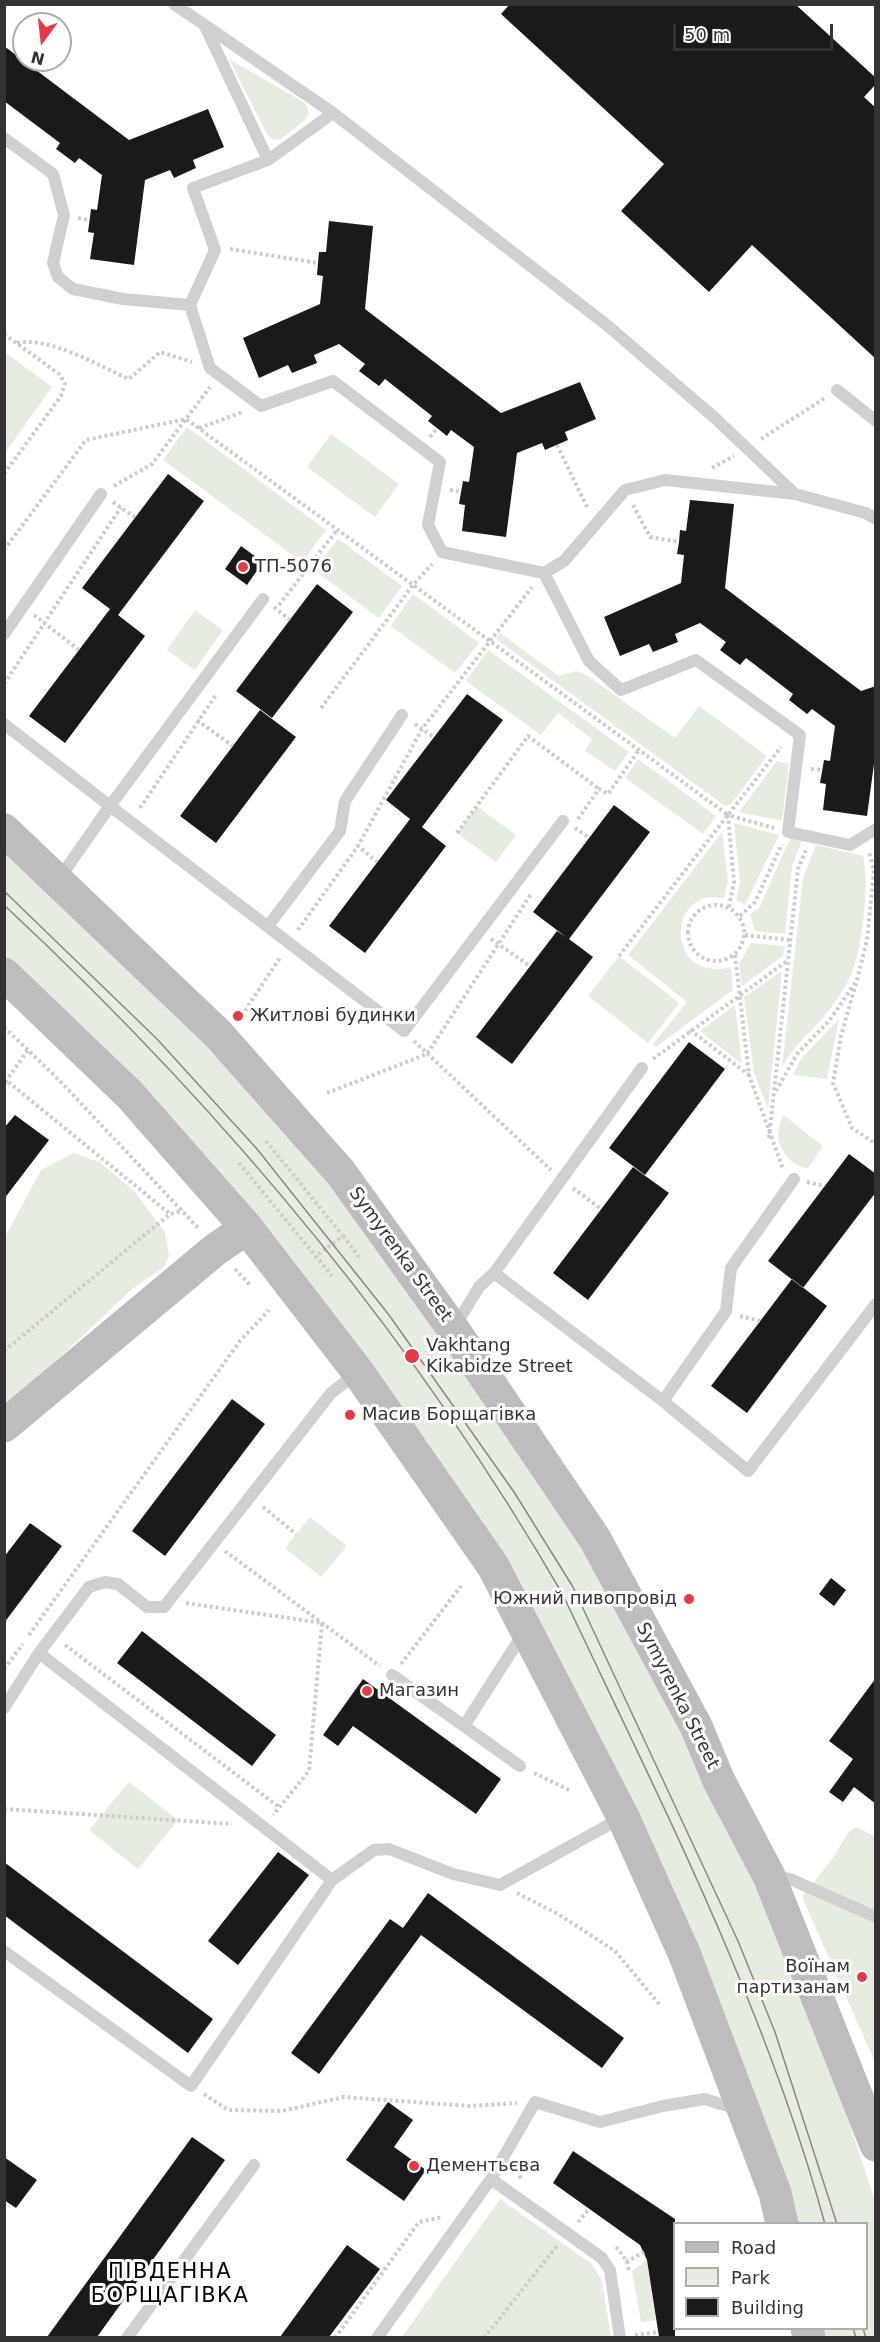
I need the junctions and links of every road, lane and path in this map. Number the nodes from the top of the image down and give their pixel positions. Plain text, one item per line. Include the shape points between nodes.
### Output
1 (174, 4) edge
2 (204, 25) junction
3 (333, 112) junction
4 (4, 138) edge
5 (268, 160) junction
6 (215, 250) junction
7 (318, 263) dead end
8 (190, 305) junction
9 (4, 334) edge
10 (17, 343) junction
11 (215, 371) junction
12 (837, 390) joint
13 (261, 406) junction
14 (186, 419) junction
15 (876, 421) edge
16 (199, 429) junction
17 (557, 445) dead end
18 (747, 448) junction
19 (4, 474) edge
20 (688, 483) junction
21 (625, 490) junction
22 (102, 494) junction
23 (795, 494) junction
24 (121, 507) junction
25 (136, 518) dead end
26 (876, 519) edge
27 (596, 524) junction
28 (337, 530) junction
29 (679, 542) dead end
30 (4, 550) edge
31 (442, 552) junction
32 (544, 573) junction
33 (413, 585) junction
34 (263, 599) dead end
35 (23, 607) junction
36 (269, 618) dead end
37 (44, 623) junction
38 (4, 634) edge
39 (489, 641) junction
40 (79, 650) dead end
41 (4, 684) edge
42 (217, 693) dead end
43 (321, 708) dead end
44 (182, 709) junction
45 (402, 715) joint
46 (197, 720) junction
47 (4, 724) edge
48 (422, 729) junction
49 (794, 730) junction
50 (434, 737) dead end
51 (232, 746) dead end
52 (639, 750) junction
53 (599, 789) junction
54 (110, 807) junction
55 (728, 815) junction
56 (130, 822) junction
57 (568, 824) joint
58 (4, 830) edge
59 (340, 831) junction
60 (788, 832) junction
61 (870, 832) edge
62 (456, 833) dead end
63 (811, 837) junction
64 (358, 846) junction
65 (377, 862) dead end
66 (58, 880) junction
67 (729, 907) junction
68 (740, 916) junction
69 (268, 926) junction
70 (479, 930) junction
71 (745, 935) junction
72 (790, 940) junction
73 (289, 943) junction
74 (735, 955) junction
75 (619, 956) dead end
76 (788, 960) junction
77 (530, 966) dead end
78 (4, 974) edge
79 (857, 980) junction
80 (739, 995) junction
81 (244, 1011) dead end
82 (4, 1027) edge
83 (690, 1030) junction
84 (404, 1031) junction
85 (28, 1050) junction
86 (642, 1068) joint
87 (749, 1075) junction
88 (5, 1082) edge
89 (774, 1094) junction
90 (770, 1138) junction
91 (266, 1141) dead end
92 (876, 1143) edge
93 (239, 1163) dead end
94 (561, 1179) junction
95 (794, 1179) joint
96 (602, 1209) dead end
97 (170, 1214) junction
98 (247, 1228) junction
99 (343, 1236) junction
100 (316, 1256) junction
101 (359, 1257) dead end
102 (494, 1273) junction
103 (332, 1276) dead end
104 (876, 1304) edge
105 (269, 1310) dead end
106 (453, 1329) junction
107 (4, 1351) edge
108 (358, 1372) junction
109 (663, 1401) junction
110 (4, 1426) edge
111 (250, 1497) junction
112 (296, 1534) dead end
113 (215, 1543) junction
114 (461, 1586) dead end
115 (170, 1601) junction
116 (322, 1623) junction
117 (526, 1629) junction
118 (52, 1635) junction
119 (39, 1653) junction
120 (4, 1670) edge
121 (392, 1675) junction
122 (4, 1708) edge
123 (464, 1726) junction
124 (520, 1766) joint
125 (569, 1790) dead end
126 (279, 1807) junction
127 (4, 1809) edge
128 (624, 1817) junction
129 (263, 1826) junction
130 (769, 1875) junction
131 (332, 1880) junction
132 (500, 1885) junction
133 (876, 1917) edge
134 (4, 1951) edge
135 (660, 2005) dead end
136 (190, 2086) junction
137 (535, 2102) junction
138 (744, 2111) junction
139 (876, 2145) edge
140 (254, 2165) dead end
141 (491, 2179) junction
142 (589, 2209) dead end
143 (467, 2213) junction
144 (782, 2222) edge
145 (568, 2234) junction
146 (644, 2252) dead end
147 (610, 2270) junction
148 (658, 2332) dead end
149 (127, 2337) edge
150 (335, 2337) edge
151 (377, 2337) edge
152 (484, 2337) edge
153 (620, 2337) edge

1 - 2 lane
2 - 3 lane
2 - 5 lane
3 - 5 lane
3 - 18 lane via 608,326
4 - 8 lane via 53,174 64,215 53,263 58,278 73,289 123,299
5 - 6 lane via 193,188
6 - 7 path via 234,249
6 - 8 lane
8 - 11 lane
9 - 10 path
10 - 11 path via 30,340 46,344 129,379 160,352
10 - 19 path via 59,374 64,383 61,396
11 - 13 lane
11 - 14 path
12 - 15 lane
12 - 18 path
13 - 16 path
13 - 31 lane via 333,381 440,462 428,525
14 - 16 path
14 - 22 path via 152,464
14 - 30 path via 86,440
16 - 28 path
17 - 27 path
18 - 20 path
18 - 23 lane
20 - 21 lane via 665,480
20 - 23 lane
21 - 27 lane
21 - 29 path via 650,537
22 - 24 path
22 - 35 lane
23 - 26 lane
24 - 25 path
24 - 37 path
27 - 32 lane via 564,561
28 - 33 path
28 - 36 path
31 - 32 lane
31 - 33 path
32 - 39 path
32 - 49 lane via 589,661 621,690 696,660
33 - 39 path
33 - 43 path
34 - 44 lane
35 - 37 path
35 - 38 lane
37 - 40 path
37 - 41 path
39 - 48 path
39 - 52 path
42 - 46 path
44 - 46 path
44 - 54 lane
45 - 48 path
45 - 59 lane via 345,801
46 - 51 path
46 - 56 path
47 - 54 lane
48 - 50 path
48 - 64 path
49 - 55 path
49 - 60 lane via 800,735
52 - 53 path via 608,794
52 - 55 path
53 - 57 path
53 - 62 path via 528,736
54 - 56 lane
54 - 66 lane
55 - 60 path
55 - 67 path via 734,882
55 - 75 path
56 - 69 lane
57 - 70 lane
58 - 66 street, Symyrenka Street
59 - 64 path
59 - 69 lane
60 - 63 lane
60 - 68 path via 755,902
61 - 63 lane via 850,845
61 - 79 path via 874,870 867,940
63 - 72 path via 798,868
64 - 65 path
64 - 73 path
66 - 106 street, Symyrenka Street via 218,1034 302,1127 341,1173
67 - 68 path
67 - 74 path via 707,906 694,915 688,929 691,947 701,957 718,962
68 - 71 path
69 - 73 lane
70 - 77 path
70 - 84 lane
71 - 72 path
71 - 74 path
72 - 76 path
73 - 81 path
73 - 84 lane
74 - 80 path
76 - 80 path
76 - 89 path
78 - 98 street via 130,1095
79 - 89 path via 830,1020 797,1054
79 - 92 path via 833,1083 852,1128
80 - 83 path
80 - 87 path
82 - 85 path
83 - 86 path
83 - 87 path
84 - 94 path
85 - 88 path
85 - 97 path via 183,1210
86 - 94 lane
87 - 90 path
88 - 97 path
89 - 90 path
90 - 95 path via 780,1167
91 - 99 path
93 - 100 path
94 - 96 path
94 - 102 lane
95 - 109 lane via 731,1268 726,1311
97 - 107 path
98 - 108 street
98 - 110 street via 216,1249
99 - 100 path
99 - 101 path
100 - 103 path
102 - 106 lane via 479,1287
102 - 109 lane
104 - 109 lane via 748,1471
105 - 120 path via 240,1341
106 - 130 street, Symyrenka Street via 595,1539 696,1726
108 - 111 lane via 331,1393
108 - 117 street via 493,1566
111 - 112 path
111 - 113 lane
113 - 115 lane
113 - 116 path
114 - 121 path
115 - 116 path
115 - 118 lane via 164,1608 147,1607 117,1584 105,1582 89,1587
116 - 121 path
116 - 126 path via 309,1771
117 - 123 lane
117 - 128 street
118 - 119 lane
118 - 126 path
119 - 122 lane
119 - 129 lane
121 - 123 lane
123 - 124 lane
124 - 125 path
126 - 129 path
127 - 129 path
128 - 132 lane
128 - 138 street via 684,1953
129 - 131 lane
130 - 133 lane via 790,1879
130 - 139 street, Symyrenka Street
131 - 132 lane via 374,1850 389,1849 453,1875
131 - 136 lane
132 - 135 path via 558,1914 615,1951
134 - 136 lane
136 - 137 path via 228,2110 282,2111 344,2097 470,2106
137 - 138 lane via 600,2122 705,2099
137 - 141 lane
138 - 144 street
140 - 149 lane
141 - 143 lane
141 - 145 lane
142 - 145 path
143 - 150 path via 419,2222
143 - 151 lane
145 - 147 lane via 602,2258
145 - 152 path
146 - 147 path
147 - 153 lane
148 - 153 path

